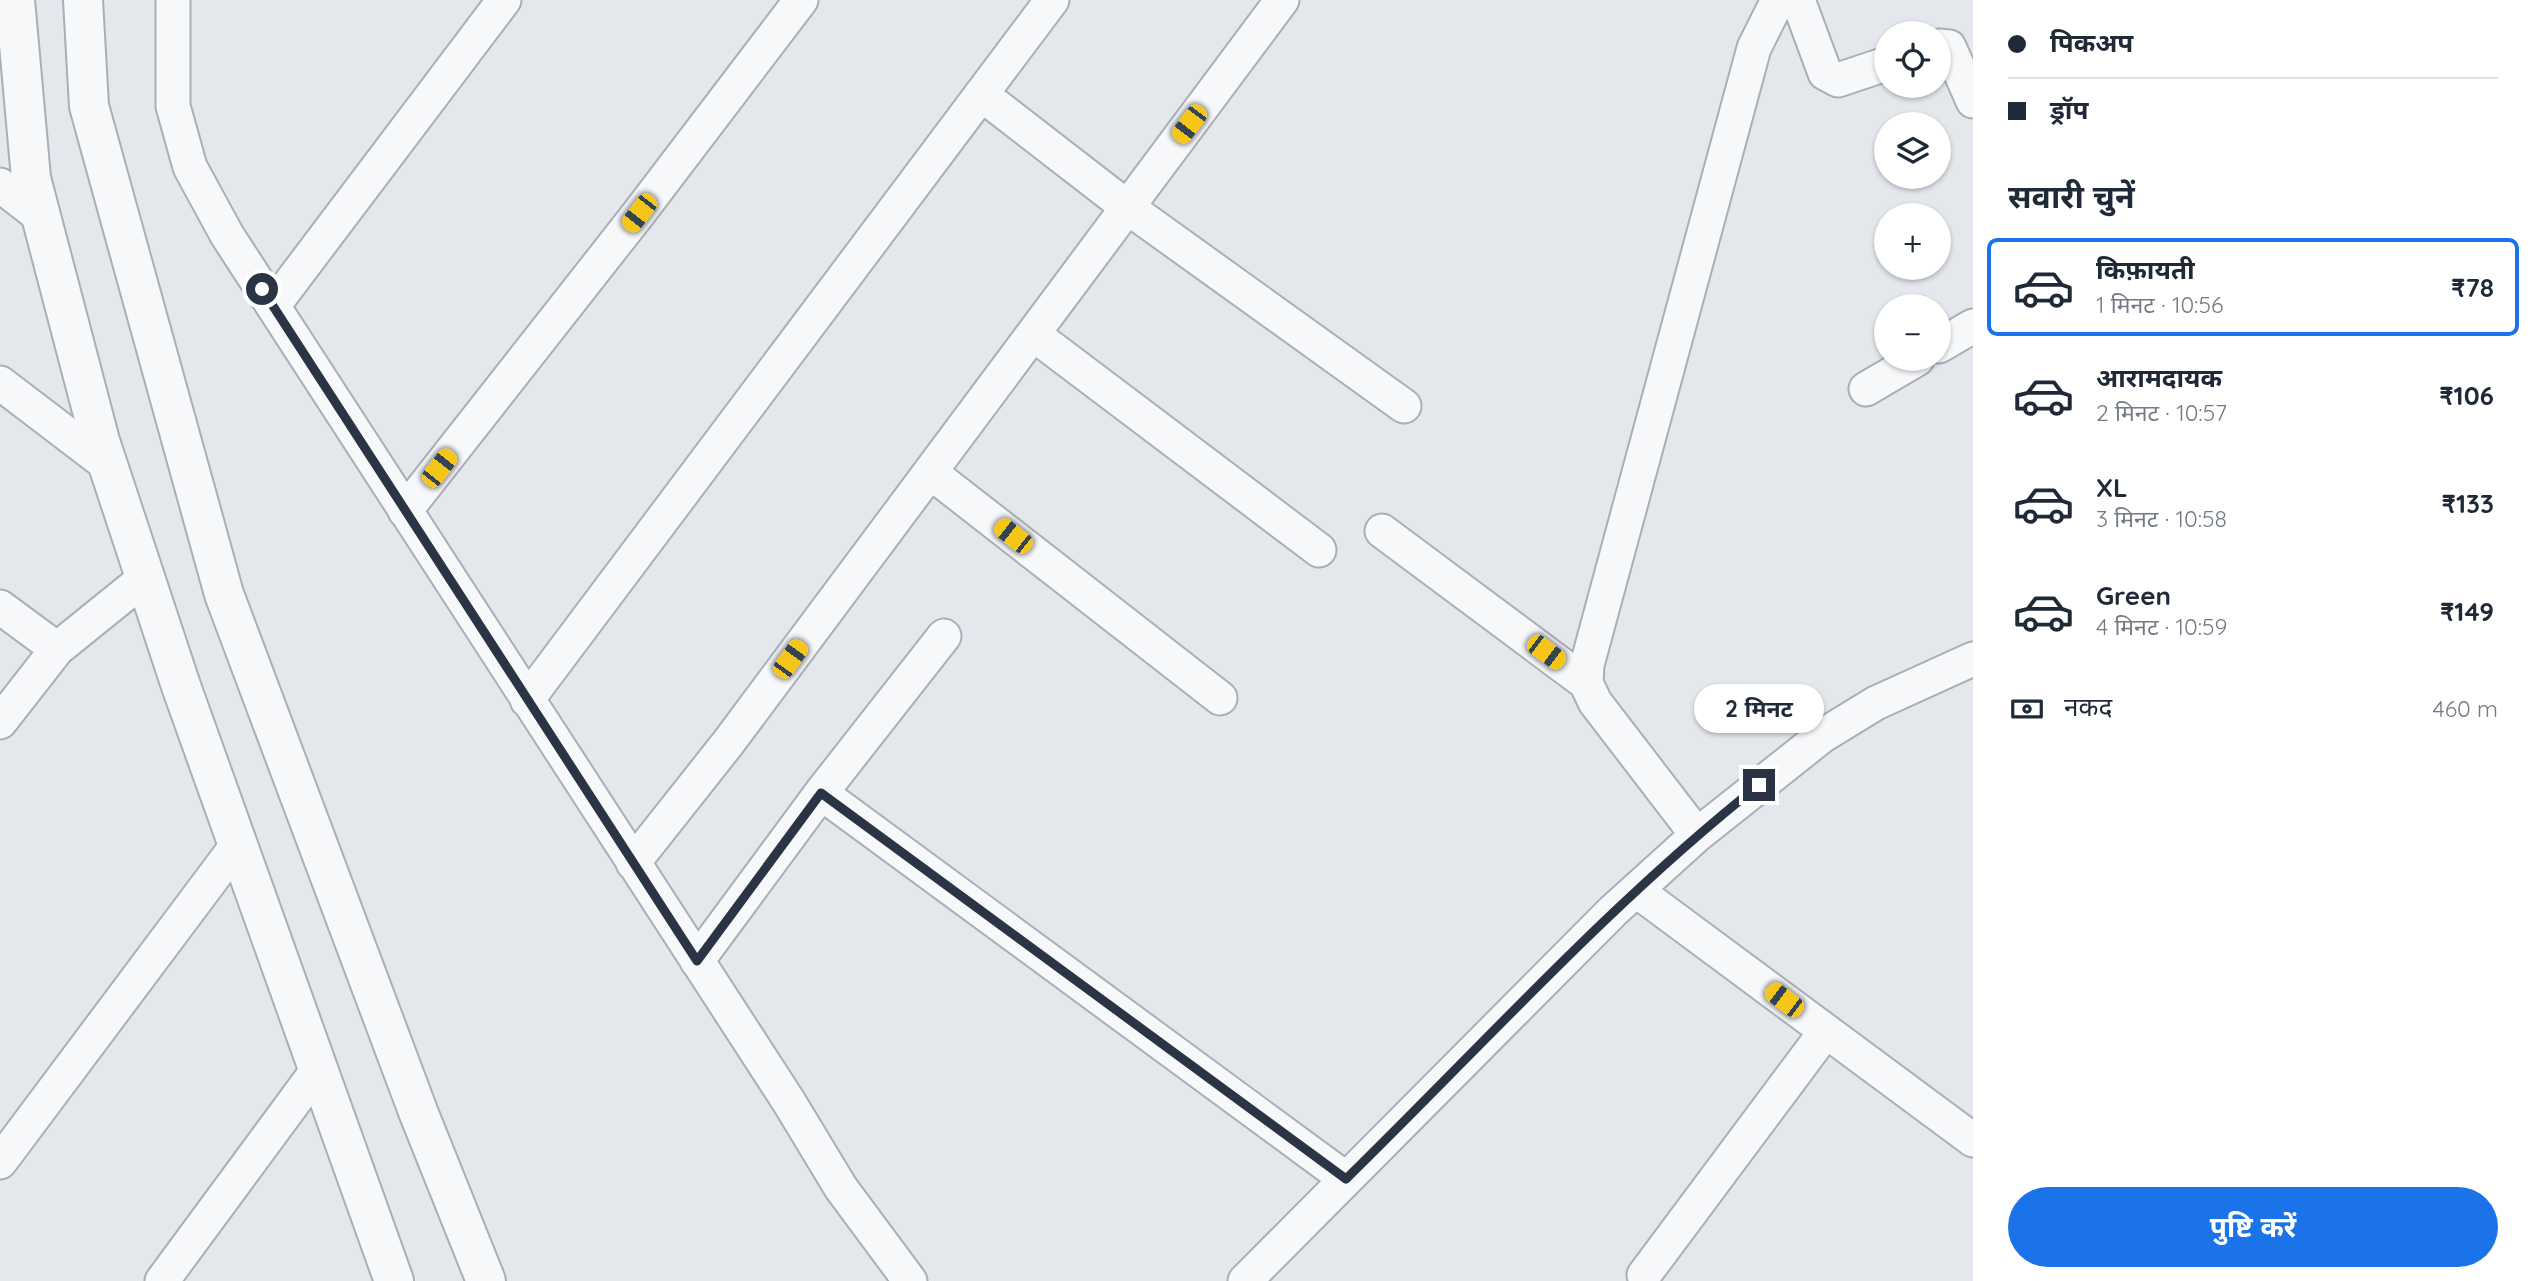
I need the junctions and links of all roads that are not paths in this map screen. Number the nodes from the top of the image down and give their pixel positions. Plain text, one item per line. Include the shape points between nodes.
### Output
1 (15, 0) edge
2 (83, 0) edge
3 (173, 0) edge
4 (505, 0) edge
5 (801, 0) edge
6 (1052, 0) edge
7 (1282, 0) edge
8 (1778, 0) edge
9 (1798, 0) edge
10 (1951, 52) edge
11 (1874, 68) edge
12 (981, 94) junction
13 (1973, 101) edge
14 (0, 185) edge
15 (1128, 207) junction
16 (41, 217) junction
17 (273, 306) junction
18 (1973, 326) edge
19 (1033, 334) junction
20 (1951, 339) edge
21 (1897, 371) edge
22 (0, 383) edge
23 (1866, 389) dead end
24 (1404, 406) dead end
25 (109, 466) junction
26 (930, 472) junction
27 (405, 511) junction
28 (1382, 531) dead end
29 (1320, 550) dead end
30 (145, 578) junction
31 (0, 607) edge
32 (944, 636) dead end
33 (57, 649) junction
34 (1973, 659) edge
35 (1587, 683) junction
36 (1220, 698) dead end
37 (527, 700) junction
38 (0, 722) edge
39 (821, 793) junction
40 (1697, 835) junction
41 (238, 844) junction
42 (634, 863) junction
43 (1637, 891) junction
44 (697, 961) junction
45 (1826, 1031) junction
46 (319, 1069) junction
47 (1967, 1123) edge
48 (0, 1161) edge
49 (1346, 1179) junction
50 (1644, 1275) dead end
51 (162, 1281) edge
52 (394, 1281) edge
53 (486, 1281) edge
54 (910, 1281) edge
55 (1245, 1281) edge

1 - 16 street via 31,178
2 - 53 street via 89,106 224,594
3 - 17 street via 173,106 190,167
4 - 17 street
5 - 27 street
6 - 12 street
7 - 15 street
8 - 35 street via 1754,48 1587,665
9 - 11 street via 1825,73 1838,80
10 - 13 street
12 - 15 street
12 - 37 street
14 - 16 street
15 - 19 street
15 - 24 street
16 - 25 street
17 - 27 street
18 - 20 street
19 - 26 street
19 - 29 street
21 - 23 street
22 - 25 street
25 - 30 street
26 - 36 street
26 - 42 street
27 - 37 street
28 - 35 street
30 - 33 street
30 - 41 street
31 - 33 street
32 - 39 street
33 - 38 street
34 - 40 street via 1876,703 1822,736
35 - 40 street via 1595,702
37 - 42 street
39 - 44 street
39 - 49 street
40 - 43 street
41 - 46 street
41 - 48 street
42 - 44 street
43 - 45 street
43 - 49 street
44 - 54 street via 841,1188
45 - 47 street
45 - 50 street
46 - 51 street
46 - 52 street
49 - 55 street

